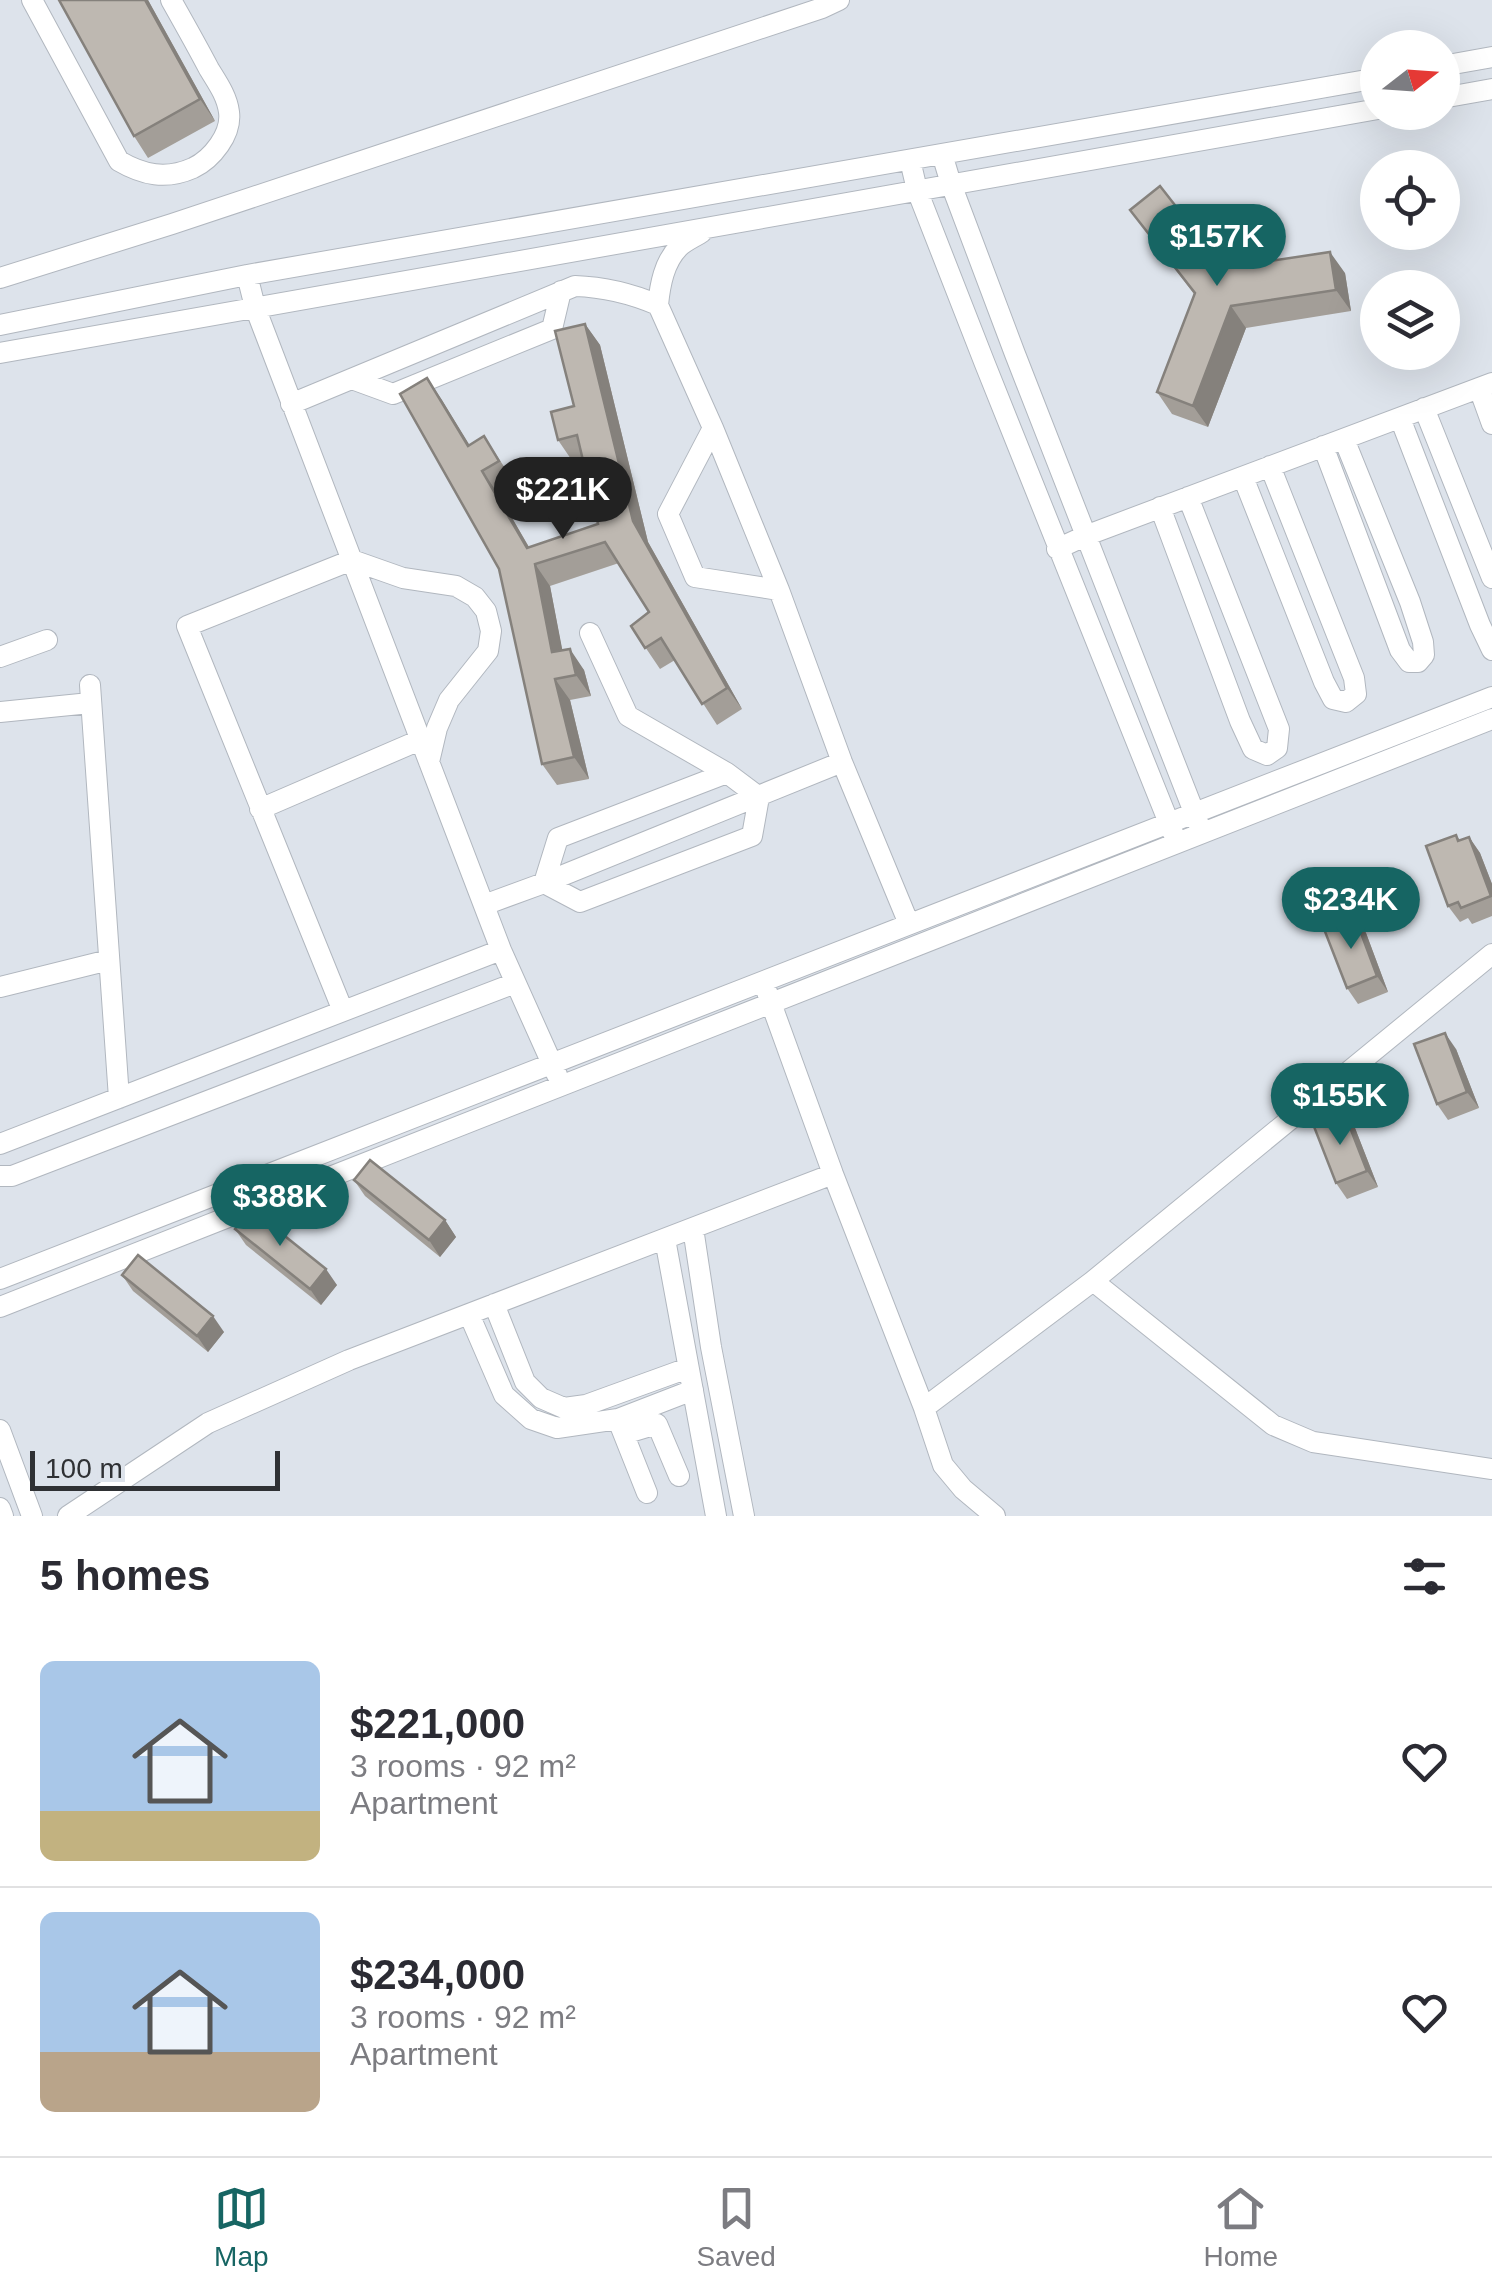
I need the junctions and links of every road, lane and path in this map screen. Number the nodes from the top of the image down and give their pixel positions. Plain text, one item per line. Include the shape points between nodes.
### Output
1 (32, 0) edge
2 (171, 0) edge
3 (839, 0) edge
4 (1492, 58) edge
5 (1460, 63) edge
6 (1360, 81) edge
7 (1492, 89) edge
8 (1460, 95) edge
9 (1360, 113) edge
10 (942, 154) junction
11 (910, 160) junction
12 (950, 184) junction
13 (918, 190) junction
14 (710, 226) junction
15 (578, 249) junction
16 (247, 275) junction
17 (0, 278) edge
18 (588, 286) junction
19 (562, 291) junction
20 (658, 305) junction
21 (255, 307) junction
22 (0, 325) edge
23 (0, 353) edge
24 (1015, 354) junction
25 (985, 364) junction
26 (352, 379) junction
27 (1485, 386) edge
28 (292, 404) junction
29 (1424, 408) junction
30 (1400, 418) junction
31 (1492, 424) edge
32 (713, 428) junction
33 (1344, 438) junction
34 (1323, 446) junction
35 (1270, 466) junction
36 (1243, 476) junction
37 (1188, 497) junction
38 (1160, 508) junction
39 (1085, 536) junction
40 (1057, 548) junction
41 (352, 560) junction
42 (1492, 578) edge
43 (779, 590) junction
44 (590, 633) dead end
45 (48, 640) dead end
46 (1492, 650) edge
47 (0, 656) edge
48 (1492, 697) edge
49 (0, 712) edge
50 (1492, 720) edge
51 (420, 740) junction
52 (429, 762) junction
53 (842, 762) junction
54 (727, 773) junction
55 (760, 797) junction
56 (260, 809) junction
57 (1194, 812) junction
58 (1169, 822) junction
59 (1203, 834) junction
60 (1177, 844) junction
61 (544, 883) junction
62 (484, 905) junction
63 (909, 924) junction
64 (501, 950) junction
65 (1492, 954) edge
66 (109, 960) junction
67 (763, 980) junction
68 (515, 983) junction
69 (0, 986) edge
70 (772, 1004) junction
71 (343, 1011) junction
72 (553, 1062) junction
73 (562, 1086) junction
74 (119, 1098) junction
75 (0, 1144) edge
76 (833, 1174) junction
77 (0, 1176) edge
78 (693, 1228) junction
79 (664, 1239) junction
80 (0, 1280) edge
81 (1093, 1281) junction
82 (494, 1304) junction
83 (0, 1307) edge
84 (469, 1314) junction
85 (688, 1368) junction
86 (692, 1390) junction
87 (924, 1408) junction
88 (621, 1426) junction
89 (0, 1430) edge
90 (1492, 1469) edge
91 (678, 1476) dead end
92 (646, 1494) dead end
93 (0, 1508) edge
94 (3, 1516) edge
95 (32, 1516) edge
96 (68, 1516) edge
97 (716, 1516) edge
98 (744, 1516) edge
99 (995, 1516) edge

1 - 2 lane via 119,161 151,176 196,166 224,138 230,116
3 - 17 lane
4 - 5 lane
6 - 10 lane
7 - 8 lane
9 - 12 lane
10 - 11 lane
10 - 12 lane
11 - 13 lane
11 - 16 lane
12 - 13 lane
12 - 24 lane
13 - 14 lane
13 - 25 lane
14 - 15 lane
14 - 20 lane via 679,247 667,265
15 - 18 lane
15 - 21 lane
16 - 21 lane
16 - 22 lane
18 - 19 lane
18 - 20 lane
19 - 26 lane
19 - 26 lane via 552,330 394,394
20 - 32 lane
21 - 23 lane
21 - 28 lane
24 - 25 lane
24 - 39 lane
25 - 40 lane
26 - 28 lane
27 - 29 lane
27 - 31 lane
28 - 41 lane
29 - 30 lane
29 - 42 lane
30 - 33 lane
30 - 46 lane
32 - 43 lane
32 - 43 lane via 668,514 694,577
33 - 34 lane
33 - 34 lane via 1424,642 1418,662 1400,650
34 - 35 lane
35 - 36 lane
35 - 36 lane via 1354,678 1356,694 1346,702 1334,699 1324,682
36 - 37 lane
37 - 38 lane
37 - 38 lane via 1278,729 1278,748 1267,755 1254,749 1240,721
38 - 39 lane
39 - 40 lane
39 - 57 lane
40 - 58 lane
41 - 51 lane
41 - 52 lane via 403,578 456,586 486,611 488,650 450,700
41 - 56 lane via 187,626
43 - 53 lane
44 - 54 lane via 628,716
45 - 47 lane
48 - 57 lane
49 - 66 lane via 90,694
50 - 59 lane
51 - 52 lane
51 - 56 lane
52 - 62 lane
53 - 55 lane
53 - 63 lane
54 - 55 lane
54 - 61 lane via 558,838
55 - 61 lane
55 - 61 lane via 752,836 580,902
56 - 71 lane
57 - 58 lane
57 - 59 lane
58 - 60 lane
58 - 63 lane
59 - 60 lane
60 - 70 lane
61 - 62 lane
62 - 64 lane
63 - 67 lane
64 - 68 lane
64 - 71 lane
65 - 81 lane
66 - 69 lane
66 - 74 lane
67 - 70 lane
67 - 72 lane
68 - 72 lane
68 - 77 lane
70 - 73 lane
70 - 76 lane
71 - 74 lane
72 - 73 lane
72 - 80 lane
73 - 83 lane
74 - 75 lane
76 - 78 lane
76 - 87 lane
78 - 79 lane
78 - 98 lane
79 - 82 lane
79 - 85 lane
81 - 87 lane
81 - 90 lane via 1273,1426 1313,1442
82 - 84 lane
82 - 85 lane via 524,1382 564,1408
84 - 88 lane via 504,1395 531,1420 557,1428
84 - 96 lane via 208,1423
85 - 86 lane
86 - 88 lane
86 - 97 lane
87 - 99 lane via 943,1465
88 - 91 lane via 657,1424
88 - 92 lane
89 - 95 lane
93 - 94 lane

